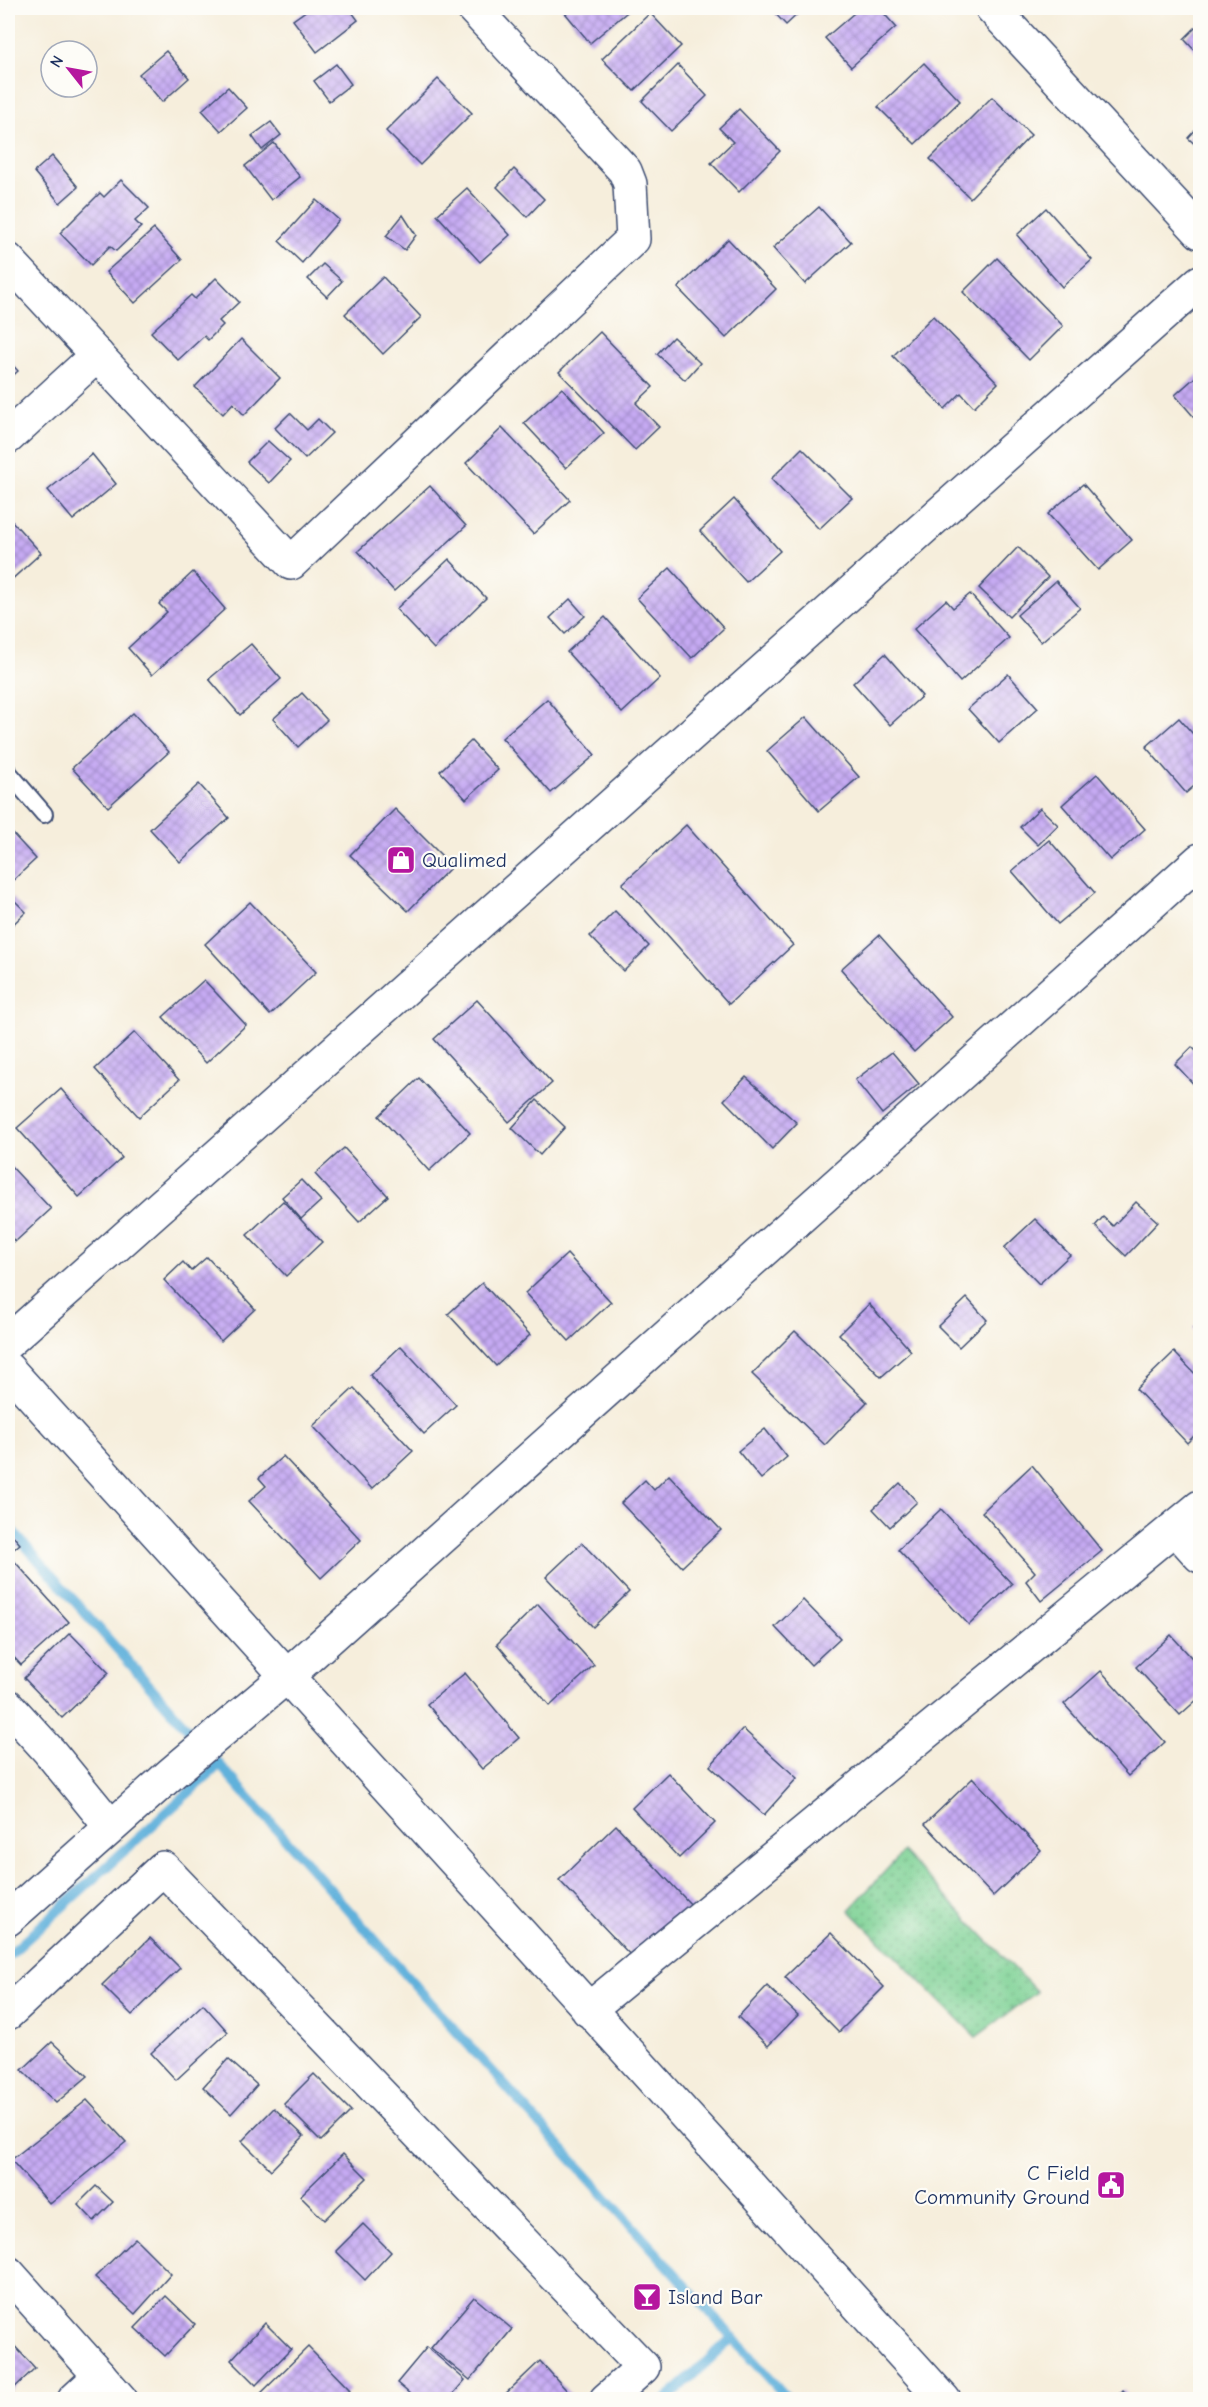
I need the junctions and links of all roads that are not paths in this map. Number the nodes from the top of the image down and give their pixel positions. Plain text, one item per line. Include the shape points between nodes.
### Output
1 (473, 8) edge
2 (992, 8) edge
3 (1200, 232) edge
4 (8, 260) edge
5 (1200, 282) edge
6 (97, 355) junction
7 (8, 437) edge
8 (8, 772) edge
9 (44, 814) dead end
10 (1200, 860) edge
11 (8, 1342) edge
12 (8, 1369) edge
13 (1200, 1506) edge
14 (1175, 1528) junction
15 (1200, 1556) edge
16 (287, 1676) junction
17 (8, 1706) edge
18 (111, 1827) junction
19 (8, 1919) edge
20 (588, 2010) junction
21 (8, 2013) edge
22 (8, 2273) edge
23 (110, 2388) edge
24 (74, 2400) edge
25 (606, 2400) edge
26 (944, 2400) edge

1 - 6 street via 625,171 630,184 633,239 291,563
2 - 3 street
4 - 6 street
5 - 11 street
6 - 7 street
8 - 9 lane
10 - 16 street
12 - 16 street
13 - 14 street
14 - 15 street
14 - 20 street
16 - 18 street
16 - 20 street
17 - 18 street
18 - 19 street
20 - 26 street
21 - 25 street via 163,1868 643,2367
22 - 23 street
23 - 24 street

